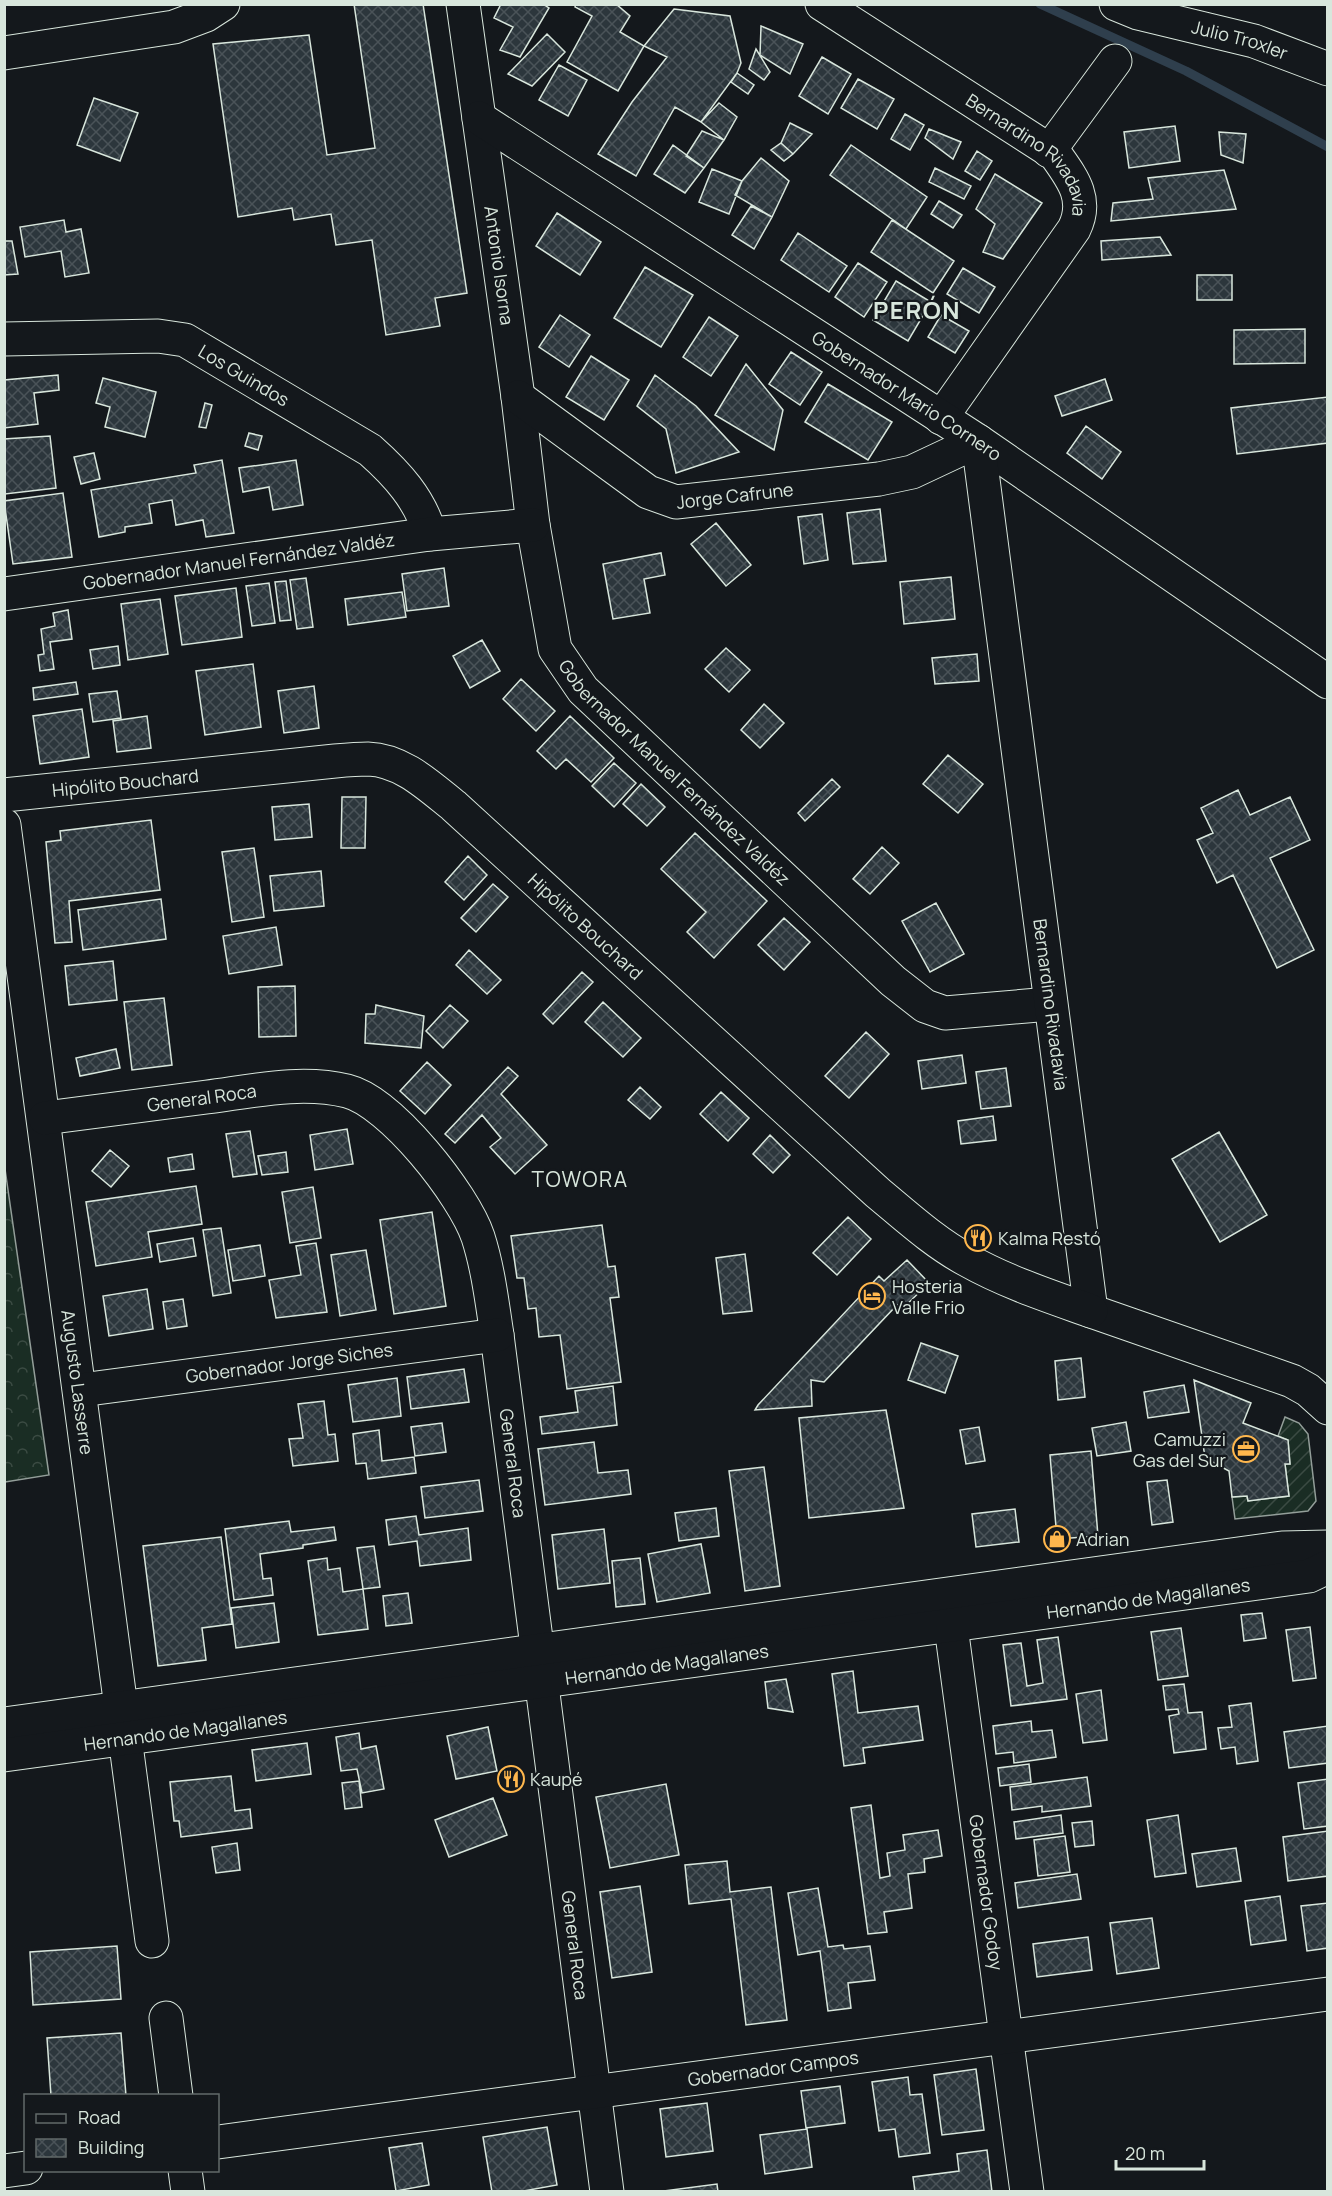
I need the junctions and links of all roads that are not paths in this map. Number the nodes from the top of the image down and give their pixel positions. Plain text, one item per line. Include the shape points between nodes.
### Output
1 (223, 4) edge
2 (463, 4) edge
3 (822, 4) edge
4 (1129, 14) edge
5 (4, 53) edge
6 (1115, 61) dead end
7 (1328, 69) edge
8 (479, 118) junction
9 (1049, 151) junction
10 (4, 339) edge
11 (518, 397) junction
12 (941, 418) junction
13 (978, 441) junction
14 (533, 525) junction
15 (430, 534) junction
16 (4, 594) edge
17 (1328, 682) edge
18 (4, 795) edge
19 (4, 825) edge
20 (1050, 1004) junction
21 (45, 1118) junction
22 (1091, 1311) junction
23 (497, 1335) junction
24 (81, 1390) junction
25 (1328, 1408) edge
26 (1328, 1547) edge
27 (1328, 1567) edge
28 (949, 1610) junction
29 (540, 1666) junction
30 (124, 1723) junction
31 (4, 1724) edge
32 (4, 1755) edge
33 (152, 1941) dead end
34 (1328, 1994) edge
35 (166, 2018) dead end
36 (1006, 2037) junction
37 (594, 2092) junction
38 (176, 2094) edge
39 (219, 2142) edge
40 (24, 2168) edge
41 (4, 2171) edge
42 (186, 2172) edge
43 (188, 2192) edge
44 (607, 2192) edge
45 (1027, 2192) edge

1 - 5 street via 174,27
2 - 8 street, Antonio Isorna
3 - 9 street, Bernardino Rivadavia
4 - 7 street, Julio Troxler via 1254,42
6 - 9 street
8 - 11 street, Antonio Isorna
8 - 12 street, Gobernador Mario Cornero
9 - 12 street, Bernardino Rivadavia via 1072,178 1081,203 1080,217
10 - 15 street, Los Guindos via 158,336 185,340 370,450 392,468 410,491
11 - 13 street, Jorge Cafrune via 648,492 676,502 879,479 912,472
11 - 14 street, Antonio Isorna
12 - 13 street, Gobernador Mario Cornero
13 - 17 street, Gobernador Mario Cornero
13 - 20 street, Bernardino Rivadavia
14 - 15 street, Gobernador Manuel Fernández Valdéz
14 - 20 street, Gobernador Manuel Fernández Valdéz via 555,649 583,690 893,981 925,1006 945,1012
15 - 16 street, Gobernador Manuel Fernández Valdéz
18 - 22 street, Hipólito Bouchard via 335,761 370,759 393,764 418,777 454,806 930,1237 967,1261
19 - 21 street, Augusto Lasserre
20 - 22 street, Bernardino Rivadavia
21 - 23 street, General Roca via 276,1088 320,1086 350,1092 402,1127 457,1195 470,1217 485,1261
21 - 24 street, Augusto Lasserre
22 - 25 street via 1292,1381
23 - 24 street, Gobernador Jorge Siches
23 - 29 street, General Roca
24 - 30 street, Augusto Lasserre
26 - 28 street, Hernando de Magallanes via 1282,1548
27 - 28 street, Hernando de Magallanes via 1309,1576
28 - 29 street, Hernando de Magallanes
28 - 36 street, Gobernador Godoy
29 - 30 street, Hernando de Magallanes
29 - 37 street, General Roca
30 - 31 street, Hernando de Magallanes
30 - 32 street, Hernando de Magallanes
30 - 33 street, Augusto Lasserre
34 - 36 street, Gobernador Campos
35 - 38 street
36 - 37 street, Gobernador Campos
36 - 45 street, Gobernador Godoy
37 - 39 street, Gobernador Campos
37 - 44 street, General Roca
40 - 41 street
42 - 43 street

